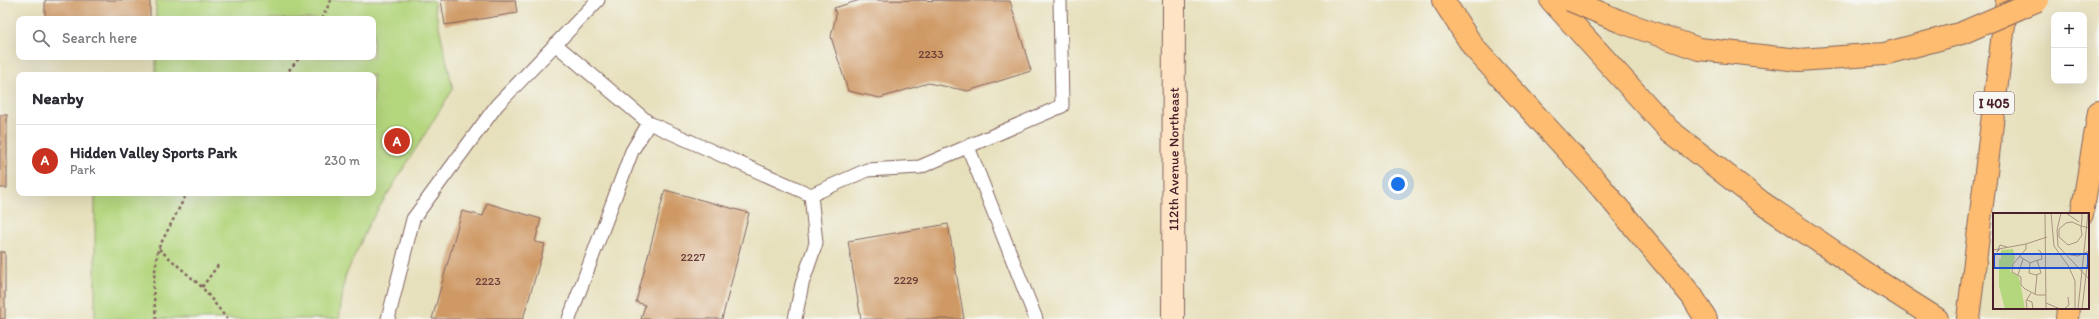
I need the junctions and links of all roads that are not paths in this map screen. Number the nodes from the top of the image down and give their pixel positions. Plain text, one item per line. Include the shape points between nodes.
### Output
1 (598, 0) edge
2 (1060, 0) edge
3 (1174, 0) edge
4 (1443, 0) edge
5 (1552, 0) edge
6 (1570, 0) edge
7 (2007, 0) edge
8 (2038, 0) edge
9 (555, 44) junction
10 (2099, 112) edge
11 (649, 123) junction
12 (968, 147) junction
13 (811, 195) junction
14 (2082, 213) edge
15 (2068, 309) edge
16 (388, 319) edge
17 (569, 319) edge
18 (795, 319) edge
19 (1036, 319) edge
20 (1173, 319) edge
21 (1706, 319) edge
22 (1937, 319) edge
23 (1968, 319) edge
24 (2067, 319) edge

1 - 9 lane
2 - 12 lane via 1062,106
3 - 20 main road, 112th Avenue Northeast
4 - 21 highway via 1474,48 1594,179 1692,296
5 - 22 highway via 1669,130 1762,202
6 - 8 highway, bridge via 1699,49 1799,60 1884,54 1962,33
7 - 23 highway, I 405
9 - 11 lane
9 - 16 lane via 497,105 413,219
10 - 14 highway
11 - 13 lane
11 - 17 lane via 632,151
12 - 13 lane via 920,167 867,170
12 - 19 lane
13 - 18 lane via 816,243 802,284
15 - 24 highway

